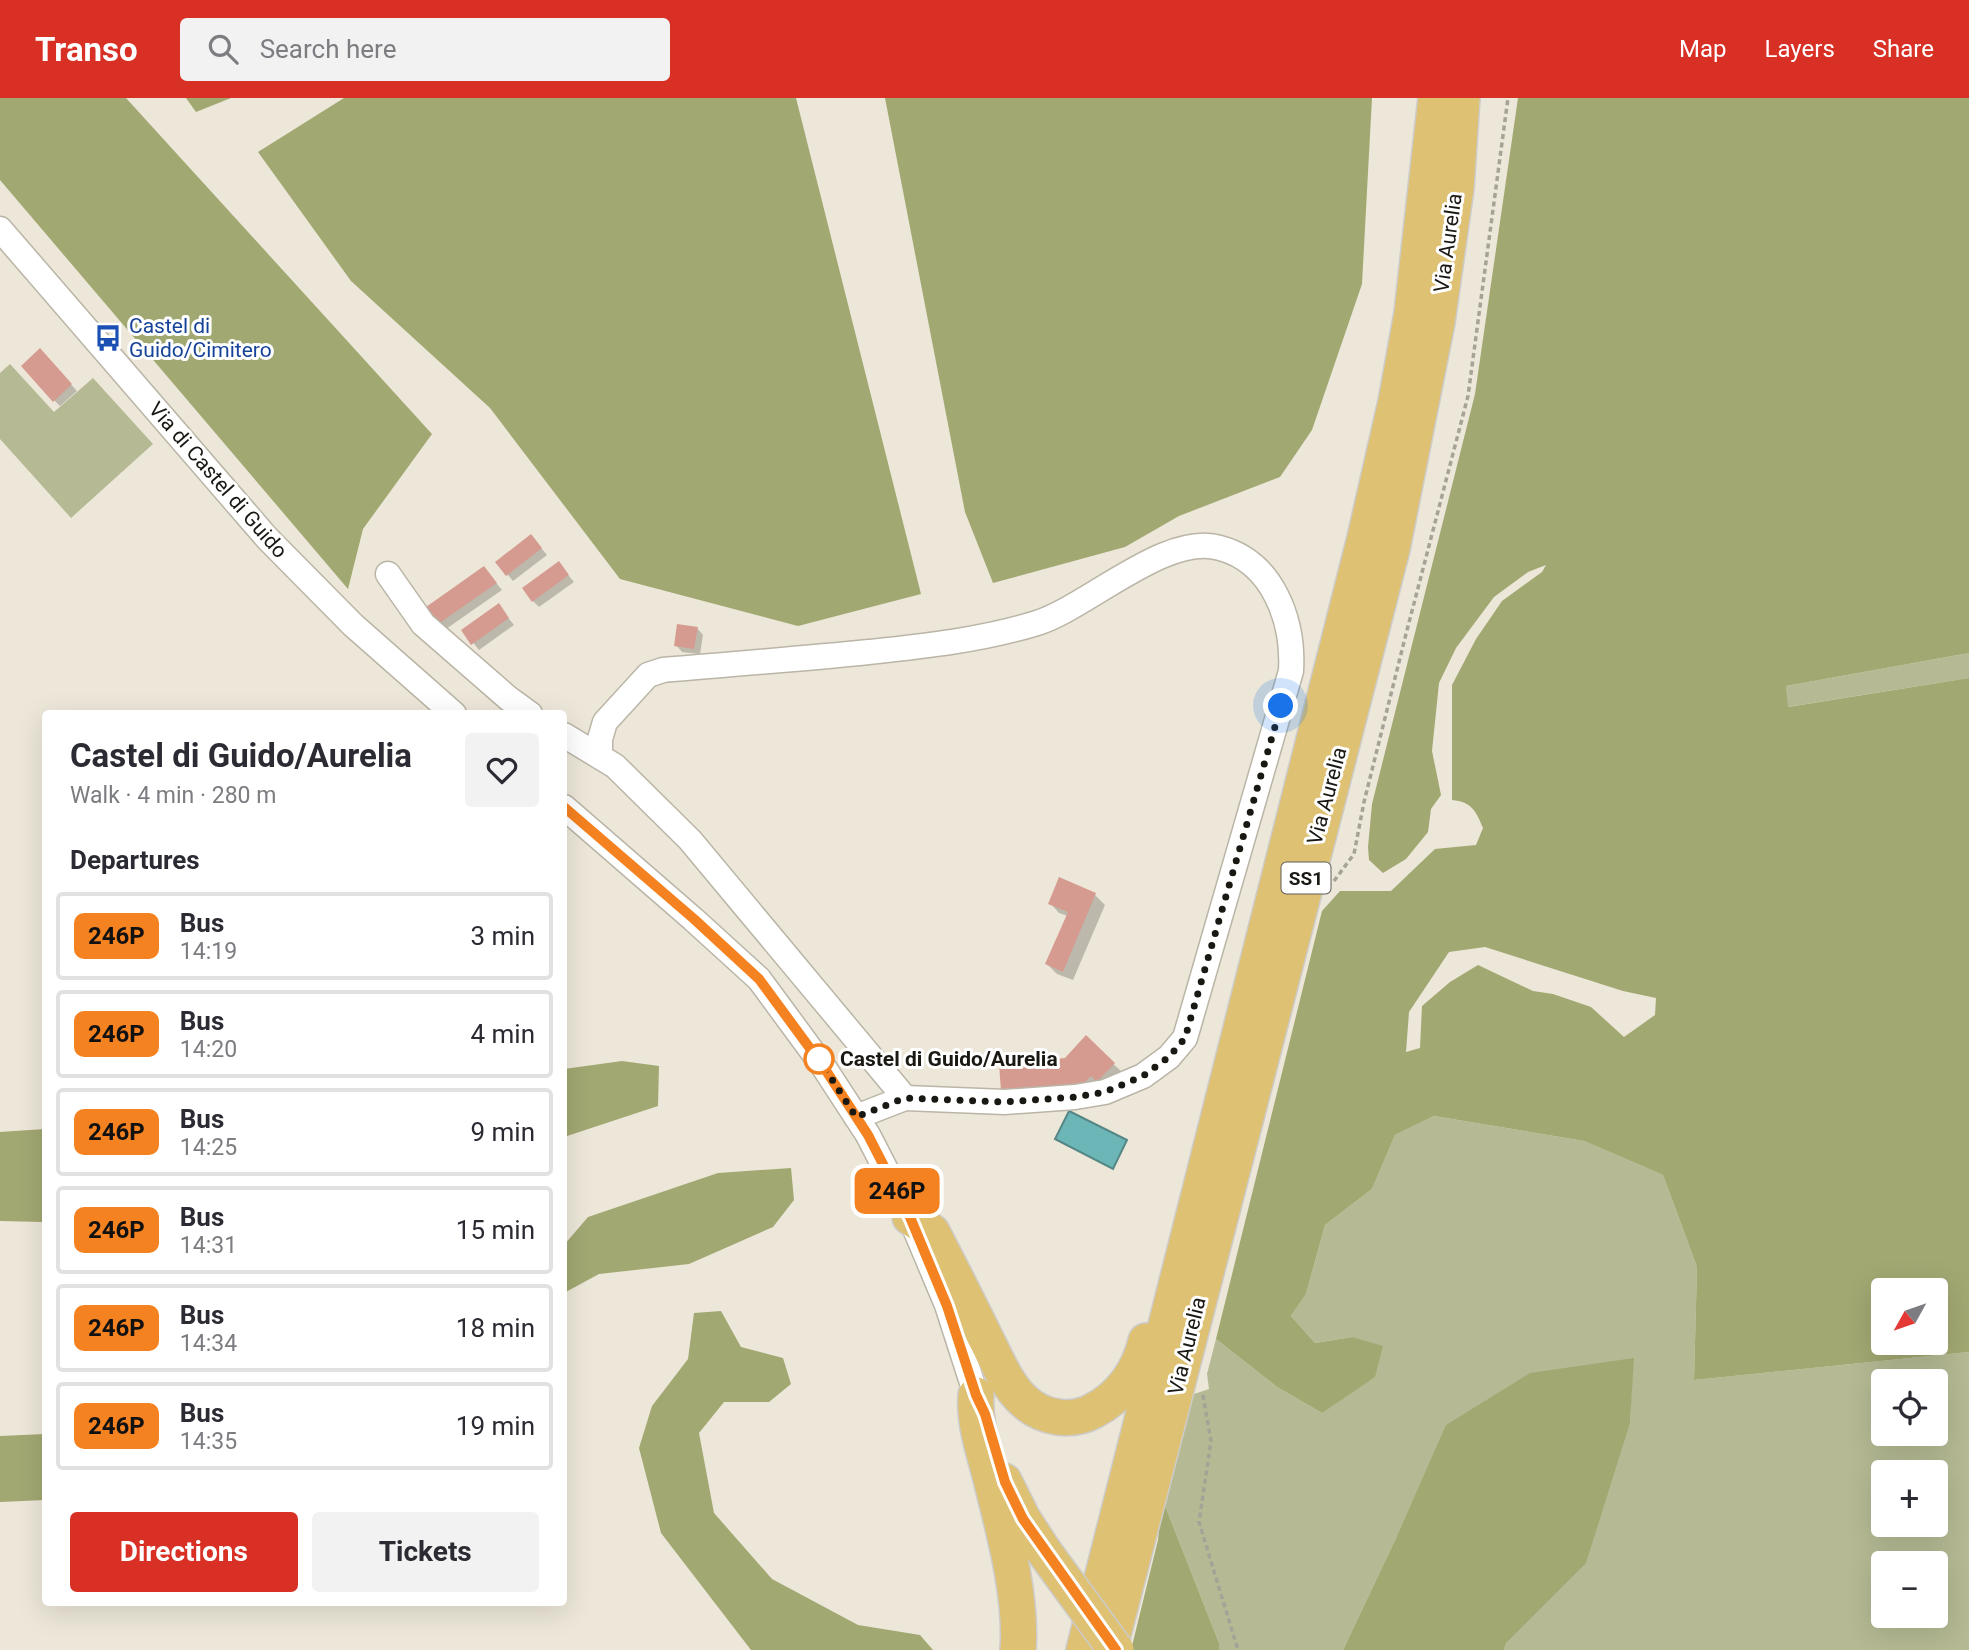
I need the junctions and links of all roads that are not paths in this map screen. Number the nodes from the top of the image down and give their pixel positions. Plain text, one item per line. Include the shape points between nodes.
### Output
1 (1436, 98) edge
2 (1462, 98) edge
3 (0, 229) edge
4 (388, 574) dead end
5 (449, 710) edge
6 (524, 710) edge
7 (567, 738) edge
8 (600, 757) junction
9 (567, 810) edge
10 (1265, 930) junction
11 (905, 1098) junction
12 (856, 1117) junction
13 (910, 1217) junction
14 (976, 1395) junction
15 (1018, 1650) edge
16 (1084, 1650) edge
17 (1110, 1650) edge
18 (1116, 1650) edge

1 - 10 highway, Via Aurelia / SS1 via 1412,313 1396,402
2 - 17 highway, Via Aurelia / SS1 via 1456,188 1437,322 1391,550
3 - 5 street, Via di Castel di Guido via 267,538 353,625
4 - 6 street via 423,624
7 - 8 street
8 - 11 street via 615,766 690,840
8 - 11 street via 605,722 648,675 663,670 942,644 1039,623 1189,547 1220,548 1262,574 1288,623 1291,671 1185,1038 1143,1076 1105,1092 1005,1102
9 - 12 street via 759,979
10 - 13 highway via 1247,952 1143,1355 1132,1376 1101,1407 1085,1416 1063,1418 1043,1414 1023,1401 1006,1378 932,1232
10 - 16 highway, Via Aurelia / SS1
11 - 12 street
12 - 13 street
13 - 14 street via 947,1306
14 - 15 highway via 975,1414 1015,1591
14 - 18 highway, bridge via 1005,1482 1023,1519

